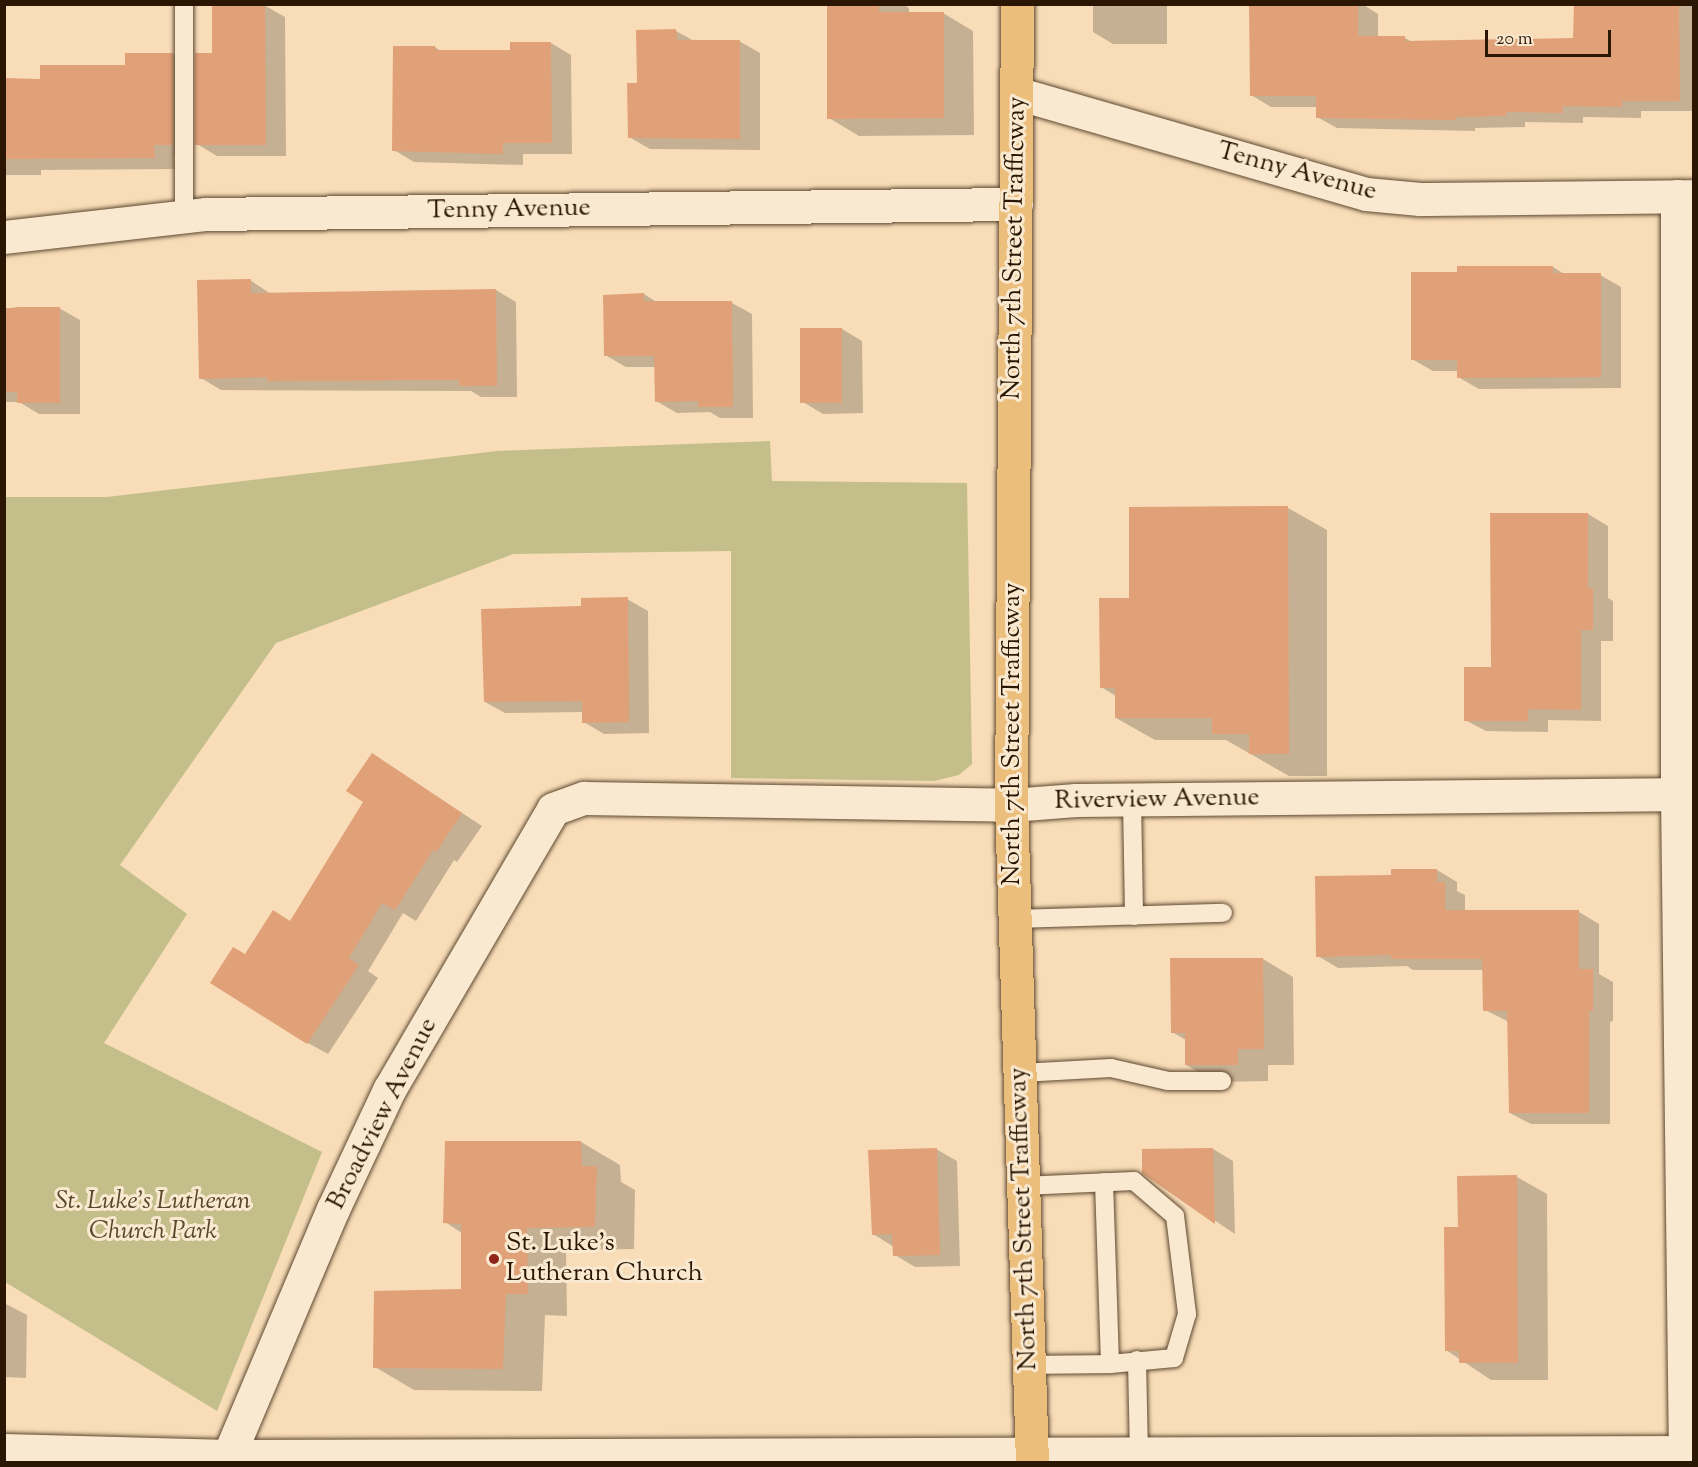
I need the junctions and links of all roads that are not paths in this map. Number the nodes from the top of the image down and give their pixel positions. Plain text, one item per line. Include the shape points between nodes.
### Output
1 (184, 4) edge
2 (1017, 4) edge
3 (1016, 93) junction
4 (1685, 196) edge
5 (1016, 204) junction
6 (184, 216) junction
7 (4, 237) edge
8 (1685, 794) edge
9 (584, 798) joint
10 (1132, 799) junction
11 (1011, 805) junction
12 (1223, 913) dead end
13 (1134, 916) junction
14 (1015, 919) junction
15 (1020, 1073) junction
16 (1222, 1082) dead end
17 (1104, 1182) junction
18 (1022, 1186) junction
19 (1137, 1360) junction
20 (1110, 1364) junction
21 (1029, 1365) junction
22 (4, 1450) edge
23 (1139, 1454) junction
24 (1688, 1456) edge
25 (227, 1459) edge
26 (1031, 1459) edge

1 - 6 lane
2 - 3 main road, North 7th Street Trafficway
3 - 4 street, Tenny Avenue via 1366,194 1420,199
3 - 5 main road, North 7th Street Trafficway
4 - 8 street
5 - 6 street, Tenny Avenue
5 - 11 main road, North 7th Street Trafficway
6 - 7 street, Tenny Avenue
8 - 10 street, Riverview Avenue
8 - 24 street
9 - 11 street, Riverview Avenue
9 - 25 street, Broadview Avenue via 553,809 389,1090 333,1209
10 - 11 street, Riverview Avenue
10 - 13 lane
11 - 14 main road, North 7th Street Trafficway
12 - 13 lane
13 - 14 lane
14 - 15 main road, North 7th Street Trafficway
15 - 16 lane via 1111,1068 1168,1081
15 - 18 main road, North 7th Street Trafficway
17 - 18 lane
17 - 19 lane via 1134,1181 1175,1216 1187,1314 1174,1358
17 - 20 lane
18 - 21 main road, North 7th Street Trafficway
19 - 20 lane
19 - 23 lane
20 - 21 lane
21 - 26 main road, North 7th Street Trafficway
22 - 25 street
23 - 24 street
23 - 26 street
25 - 26 street

